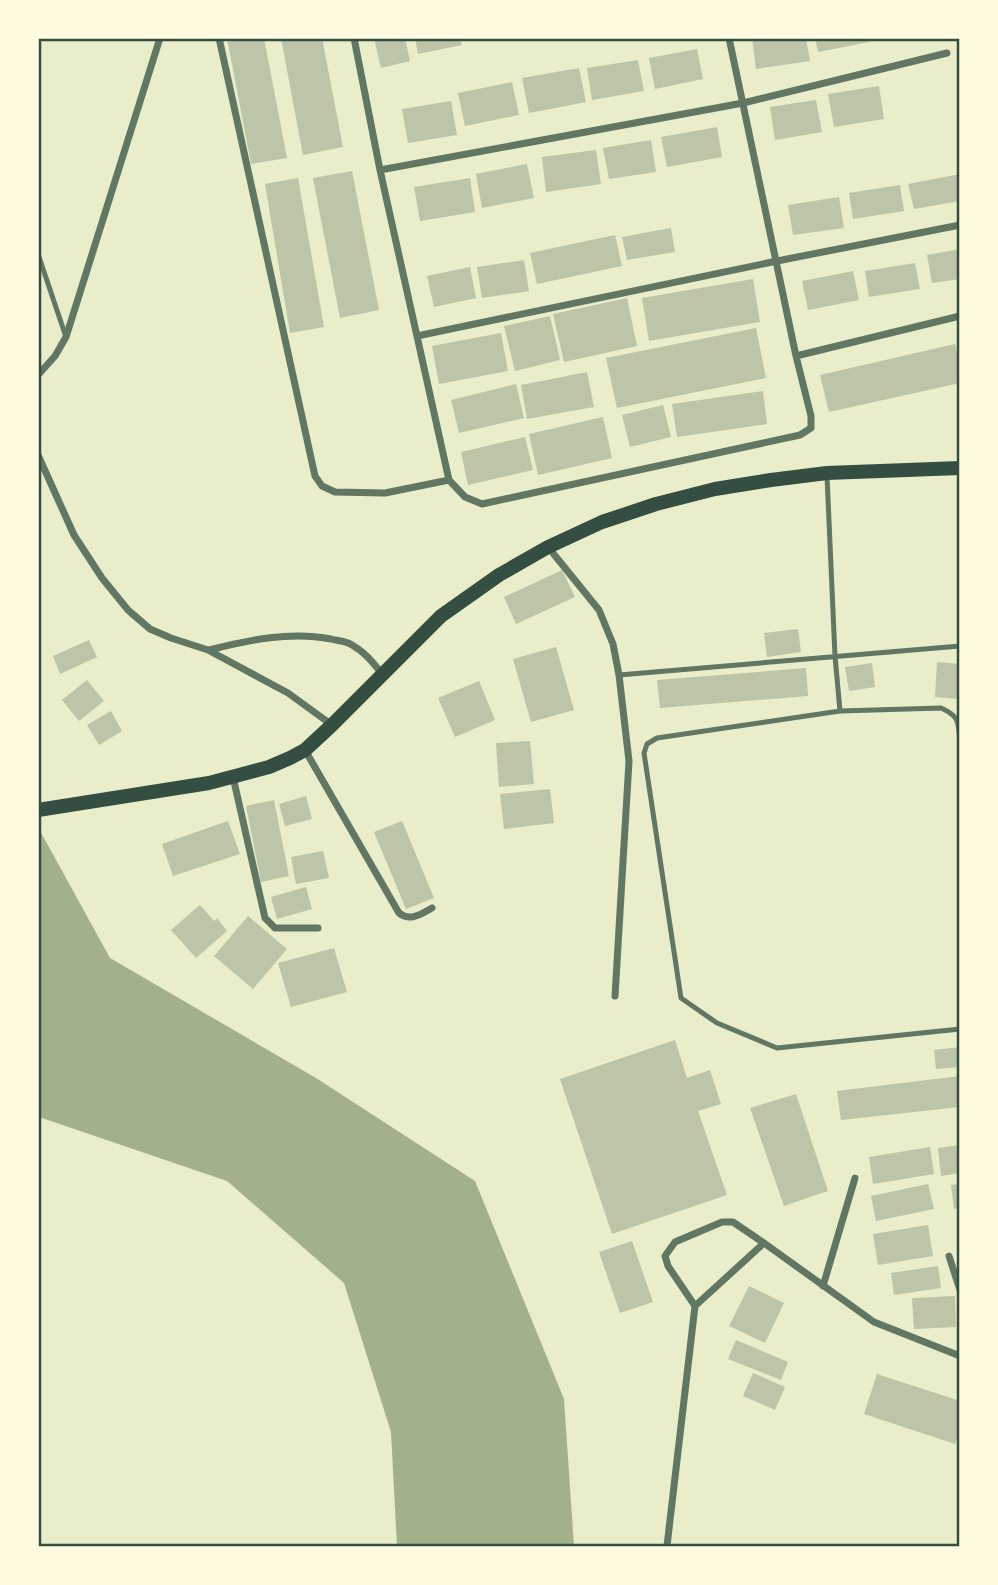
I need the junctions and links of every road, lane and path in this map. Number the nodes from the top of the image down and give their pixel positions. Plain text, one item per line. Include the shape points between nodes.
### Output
1 (160, 38) edge
2 (219, 38) edge
3 (354, 38) edge
4 (729, 38) edge
5 (947, 53) dead end
6 (743, 103) junction
7 (380, 170) junction
8 (960, 225) edge
9 (38, 254) edge
10 (777, 261) junction
11 (960, 316) edge
12 (417, 336) junction
13 (66, 337) junction
14 (796, 356) junction
15 (38, 375) edge
16 (38, 455) edge
17 (960, 468) edge
18 (827, 472) junction
19 (449, 480) junction
20 (548, 547) junction
21 (960, 646) edge
22 (208, 650) junction
23 (835, 656) junction
24 (383, 675) junction
25 (619, 675) junction
26 (840, 711) junction
27 (332, 725) junction
28 (960, 743) edge
29 (305, 750) junction
30 (233, 777) junction
31 (38, 810) edge
32 (432, 908) dead end
33 (318, 928) dead end
34 (615, 996) dead end
35 (960, 1029) edge
36 (855, 1178) dead end
37 (764, 1243) junction
38 (949, 1256) dead end
39 (823, 1286) junction
40 (960, 1290) edge
41 (695, 1306) junction
42 (960, 1356) edge
43 (667, 1546) edge

1 - 13 street
2 - 19 street via 315,476 335,492 385,493
3 - 7 street
4 - 6 street
5 - 6 street
6 - 7 street
6 - 10 street
7 - 12 street
8 - 10 street
9 - 13 lane
10 - 12 street
10 - 14 street
11 - 14 street
12 - 19 street
13 - 15 street
14 - 19 street via 811,416 811,428 800,435 482,504 465,496
16 - 22 street via 74,535 128,610 150,629
17 - 18 main road
18 - 20 main road via 715,489 656,504
18 - 23 lane
20 - 24 main road via 441,616
20 - 25 street via 599,610
21 - 23 lane
22 - 24 street via 254,639 327,638 350,643
22 - 27 street via 288,693
23 - 25 lane
23 - 26 lane
24 - 27 main road
25 - 34 street via 629,761
26 - 28 lane via 942,708 958,723
26 - 35 lane via 657,738 648,744 644,753 681,998 717,1024 777,1048
27 - 29 main road
29 - 30 main road
29 - 32 street via 399,913 411,918
30 - 31 main road
30 - 33 street via 265,918 275,928
36 - 39 street
37 - 39 street
37 - 41 street
37 - 41 street via 733,1222 722,1222 675,1242 665,1256 668,1266
38 - 40 street
39 - 42 street via 874,1322
41 - 43 street

